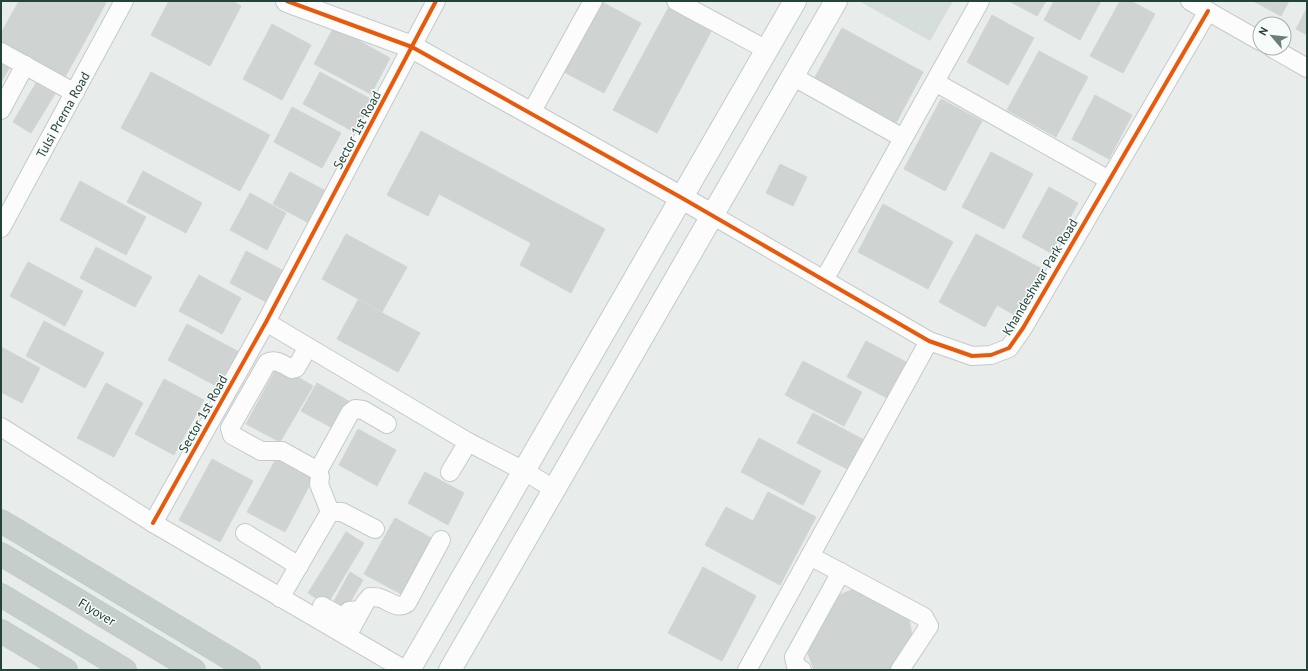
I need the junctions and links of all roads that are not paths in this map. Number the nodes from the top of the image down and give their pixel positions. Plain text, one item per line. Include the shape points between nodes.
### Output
1 (124, 1) edge
2 (287, 1) edge
3 (436, 1) edge
4 (593, 1) edge
5 (676, 1) edge
6 (796, 1) edge
7 (836, 1) edge
8 (980, 1) edge
9 (1190, 1) edge
10 (1208, 11) junction
11 (1252, 36) edge
12 (412, 47) junction
13 (767, 50) junction
14 (1, 52) edge
15 (1286, 56) edge
16 (25, 65) junction
17 (1307, 68) edge
18 (792, 76) junction
19 (935, 82) junction
20 (75, 92) junction
21 (1, 110) edge
22 (531, 113) junction
23 (903, 138) junction
24 (1109, 180) junction
25 (682, 198) junction
26 (712, 216) junction
27 (1, 228) edge
28 (824, 280) junction
29 (266, 322) junction
30 (929, 341) junction
31 (308, 347) junction
32 (387, 424) dead end
33 (1, 427) edge
34 (468, 442) junction
35 (318, 471) junction
36 (524, 471) junction
37 (450, 472) dead end
38 (554, 489) junction
39 (330, 512) junction
40 (1, 521) edge
41 (153, 523) junction
42 (375, 529) dead end
43 (245, 533) dead end
44 (442, 540) dead end
45 (1, 554) edge
46 (810, 556) junction
47 (299, 566) junction
48 (841, 572) junction
49 (1, 595) edge
50 (280, 598) junction
51 (322, 606) dead end
52 (361, 610) junction
53 (1, 631) edge
54 (347, 636) junction
55 (66, 670) edge
56 (125, 670) edge
57 (194, 670) edge
58 (249, 670) edge
59 (405, 670) edge
60 (409, 670) edge
61 (450, 670) edge
62 (747, 670) edge
63 (802, 670) edge
64 (900, 670) edge

1 - 20 street, Tulsi Prerna Road
2 - 12 main road
3 - 12 street, Sector 1st Road
4 - 22 street
5 - 13 street
6 - 13 main road
7 - 18 main road
8 - 19 street
9 - 10 street
10 - 11 street
10 - 24 street, Khandeshwar Park Road
12 - 22 main road
12 - 29 street, Sector 1st Road
13 - 25 main road
14 - 16 street
15 - 17 street
16 - 20 street
16 - 21 street
18 - 23 street
18 - 26 main road
19 - 23 street
19 - 24 street
20 - 27 street, Tulsi Prerna Road
22 - 25 main road
23 - 28 street
24 - 30 street, Khandeshwar Park Road via 1009,348 991,355 972,356
25 - 26 main road
25 - 36 main road
26 - 28 street, Khandeshwar Park Road
26 - 38 main road
28 - 30 street, Khandeshwar Park Road
29 - 31 street
29 - 41 street, Sector 1st Road
30 - 46 street
31 - 34 street
31 - 35 street via 296,368 292,369 271,360 267,363 230,428 232,435 261,451 282,451
32 - 35 street via 363,410 356,409 350,413
33 - 41 street
34 - 36 street
34 - 37 street
35 - 39 street via 319,484
36 - 38 street
36 - 60 main road
38 - 61 main road
39 - 42 street via 342,512
39 - 47 street
40 - 58 highway
41 - 50 street
43 - 47 street
44 - 52 street via 407,603 398,606 379,597 370,597
45 - 57 highway, Flyover
46 - 48 street
46 - 62 street
47 - 50 street
48 - 63 street via 794,657 796,666
48 - 64 street via 924,617 928,626
49 - 56 highway
50 - 54 street
51 - 52 street via 342,617 349,611
52 - 54 street
53 - 55 highway
54 - 59 street

